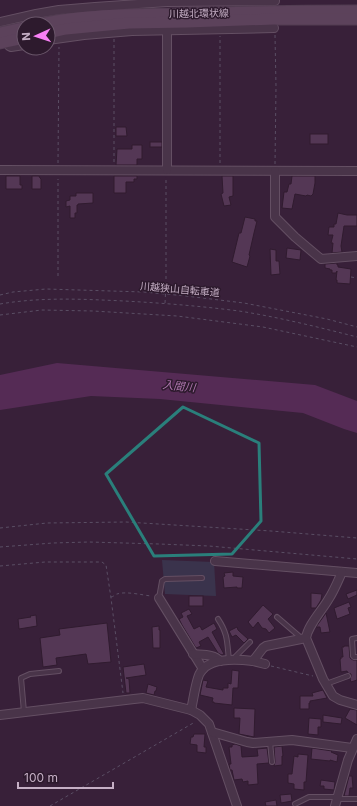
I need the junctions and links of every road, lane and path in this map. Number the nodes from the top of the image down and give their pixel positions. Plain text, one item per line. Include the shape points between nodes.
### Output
1 (275, 1) edge
2 (167, 2) edge
3 (357, 11) edge
4 (357, 19) edge
5 (56, 21) edge
6 (0, 22) edge
7 (167, 28) junction
8 (274, 28) joint
9 (220, 29) junction
10 (16, 31) edge
11 (56, 31) edge
12 (114, 32) junction
13 (5, 34) edge
14 (16, 36) edge
15 (59, 38) junction
16 (56, 39) edge
17 (16, 46) edge
18 (0, 170) edge
19 (58, 170) junction
20 (114, 170) junction
21 (167, 170) junction
22 (220, 170) junction
23 (275, 171) junction
24 (357, 171) edge
25 (357, 256) edge
26 (58, 276) dead end
27 (351, 277) dead end
28 (357, 278) edge
29 (0, 294) edge
30 (166, 294) junction
31 (165, 303) junction
32 (0, 304) edge
33 (0, 316) edge
34 (357, 327) edge
35 (357, 337) edge
36 (357, 348) edge
37 (0, 528) edge
38 (357, 538) edge
39 (0, 547) edge
40 (357, 559) edge
41 (215, 561) dead end
42 (0, 566) edge
43 (342, 572) junction
44 (357, 573) edge
45 (202, 578) dead end
46 (111, 598) junction
47 (159, 598) junction
48 (277, 617) dead end
49 (218, 619) dead end
50 (357, 638) edge
51 (304, 639) junction
52 (250, 642) dead end
53 (194, 654) junction
54 (357, 657) edge
55 (228, 660) junction
56 (253, 662) junction
57 (265, 664) joint
58 (203, 669) junction
59 (59, 671) dead end
60 (348, 676) dead end
61 (325, 682) junction
62 (124, 700) junction
63 (357, 706) edge
64 (191, 710) junction
65 (24, 712) junction
66 (0, 715) edge
67 (202, 717) junction
68 (212, 732) junction
69 (357, 739) edge
70 (270, 741) junction
71 (352, 748) junction
72 (272, 762) dead end
73 (357, 799) edge
74 (336, 801) edge
75 (295, 804) dead end
76 (50, 806) edge
77 (237, 806) edge

1 - 2 street
2 - 13 street via 36,14
3 - 5 main road, 川越北環状線 via 139,14
4 - 11 main road, 川越北環状線 via 129,23
6 - 13 street
7 - 9 street
7 - 12 street
7 - 21 street
8 - 9 street
8 - 23 path
9 - 22 path
10 - 13 main road
12 - 15 street
12 - 20 path
13 - 14 main road
13 - 17 street via 9,46
15 - 16 street
15 - 19 path
18 - 19 street
19 - 20 street
19 - 26 path
20 - 21 street
21 - 22 street
21 - 30 path
22 - 23 street
23 - 24 street
23 - 25 street via 275,217 321,259
27 - 28 path
29 - 30 path, 川越狭山自転車道 via 46,289
30 - 31 path
30 - 34 path, 川越狭山自転車道 via 244,303
31 - 32 path via 55,298
31 - 35 path via 240,311
33 - 36 path via 42,310 177,316 263,327
37 - 38 path via 126,522
39 - 40 path via 89,542 159,544
41 - 43 street
42 - 46 path via 44,562 102,562 106,565
43 - 44 street
43 - 51 street via 331,596
45 - 47 lane via 165,579 162,581
46 - 47 path via 122,593
46 - 62 path
47 - 53 street
48 - 51 lane
49 - 55 lane via 226,632
50 - 54 lane via 352,639 353,656
51 - 56 street via 266,646
51 - 61 street
52 - 55 lane
53 - 55 street
53 - 58 street
55 - 56 street
55 - 58 street via 213,663
56 - 57 street
57 - 61 path via 313,676
58 - 64 street via 199,674
59 - 65 lane via 30,674 21,678
60 - 61 lane
61 - 63 street via 333,696
62 - 64 street via 143,698
62 - 65 street
64 - 67 street
65 - 66 street
67 - 68 street
67 - 76 path
68 - 70 street via 253,743
68 - 77 street
69 - 71 street
70 - 71 street via 292,740
70 - 72 lane
71 - 74 street
73 - 74 lane
74 - 75 lane via 309,797

